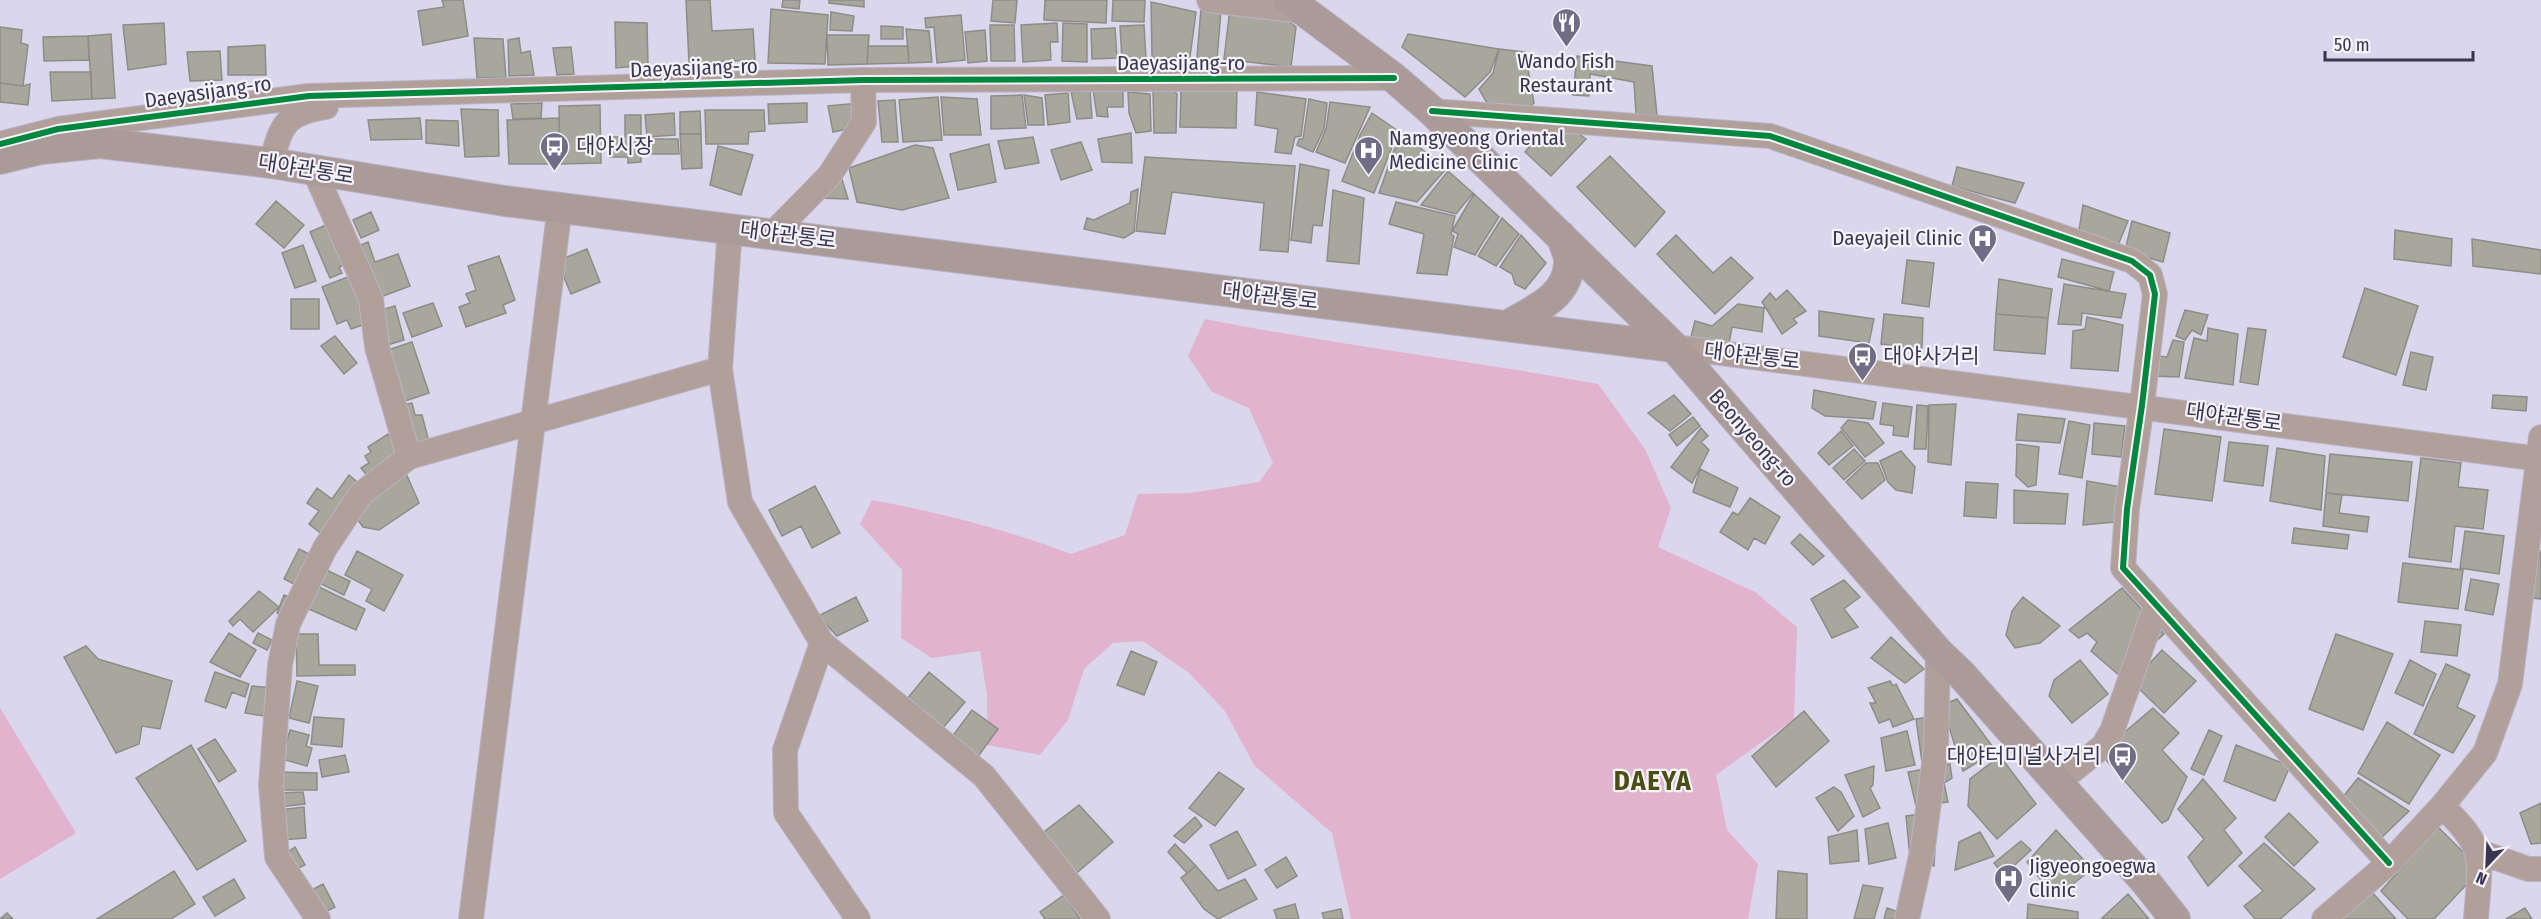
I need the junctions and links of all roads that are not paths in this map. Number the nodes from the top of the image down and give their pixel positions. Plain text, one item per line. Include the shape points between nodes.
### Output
1 (1209, 0) edge
2 (1295, 5) edge
3 (1394, 78) junction
4 (863, 80) junction
5 (417, 93) junction
6 (1432, 111) junction
7 (0, 144) edge
8 (0, 159) edge
9 (271, 163) junction
10 (314, 170) junction
11 (560, 206) junction
12 (730, 228) junction
13 (773, 233) junction
14 (1561, 236) junction
15 (1508, 326) junction
16 (1674, 347) junction
17 (720, 369) junction
18 (2142, 405) junction
19 (532, 422) junction
20 (2540, 451) edge
21 (409, 457) junction
22 (2156, 606) junction
23 (822, 643) junction
24 (1938, 652) junction
25 (2056, 784) junction
26 (2442, 806) junction
27 (2477, 851) junction
28 (2389, 862) junction
29 (2541, 869) edge
30 (318, 919) edge
31 (471, 919) edge
32 (858, 919) edge
33 (1098, 919) edge
34 (1907, 919) edge
35 (2175, 919) edge
36 (2324, 919) edge
37 (2476, 919) edge

1 - 2 street
2 - 3 main road, Beonyeong-ro
3 - 4 street, Daeyasijang-ro
3 - 6 main road, Beonyeong-ro
4 - 5 street, Daeyasijang-ro
4 - 13 street via 864,122 829,176
5 - 7 street, Daeyasijang-ro via 309,96 58,129
5 - 9 street via 299,111 280,130
6 - 14 main road, Beonyeong-ro
6 - 18 street via 1770,136 2132,261 2150,275 2155,294
8 - 9 main road, 대야관통로 via 41,149 100,143
9 - 10 main road, 대야관통로
10 - 11 main road, 대야관통로 via 505,201
10 - 21 street via 371,299 377,347
11 - 12 main road, 대야관통로
11 - 19 street
12 - 13 main road, 대야관통로
12 - 17 street
13 - 15 main road, 대야관통로
14 - 15 main road via 1570,262 1564,287
14 - 16 main road, Beonyeong-ro
15 - 16 main road, 대야관통로
16 - 18 street, 대야관통로
16 - 24 main road, Beonyeong-ro
17 - 19 street
17 - 23 street via 740,502
18 - 20 street, 대야관통로
18 - 22 street via 2122,568
19 - 21 street
19 - 31 street
20 - 26 street via 2510,684 2485,753
21 - 30 street via 362,494 325,548 288,624 280,665 271,785 277,857
22 - 25 street via 2112,730 2103,746
22 - 28 street
23 - 32 street via 785,750 786,813
23 - 33 street via 984,776
24 - 25 main road, Beonyeong-ro
24 - 34 street via 1936,749 1923,847
25 - 35 main road, Beonyeong-ro
26 - 27 street via 2476,843
26 - 28 street
27 - 29 street via 2528,869
27 - 37 street via 2480,863
28 - 36 street

